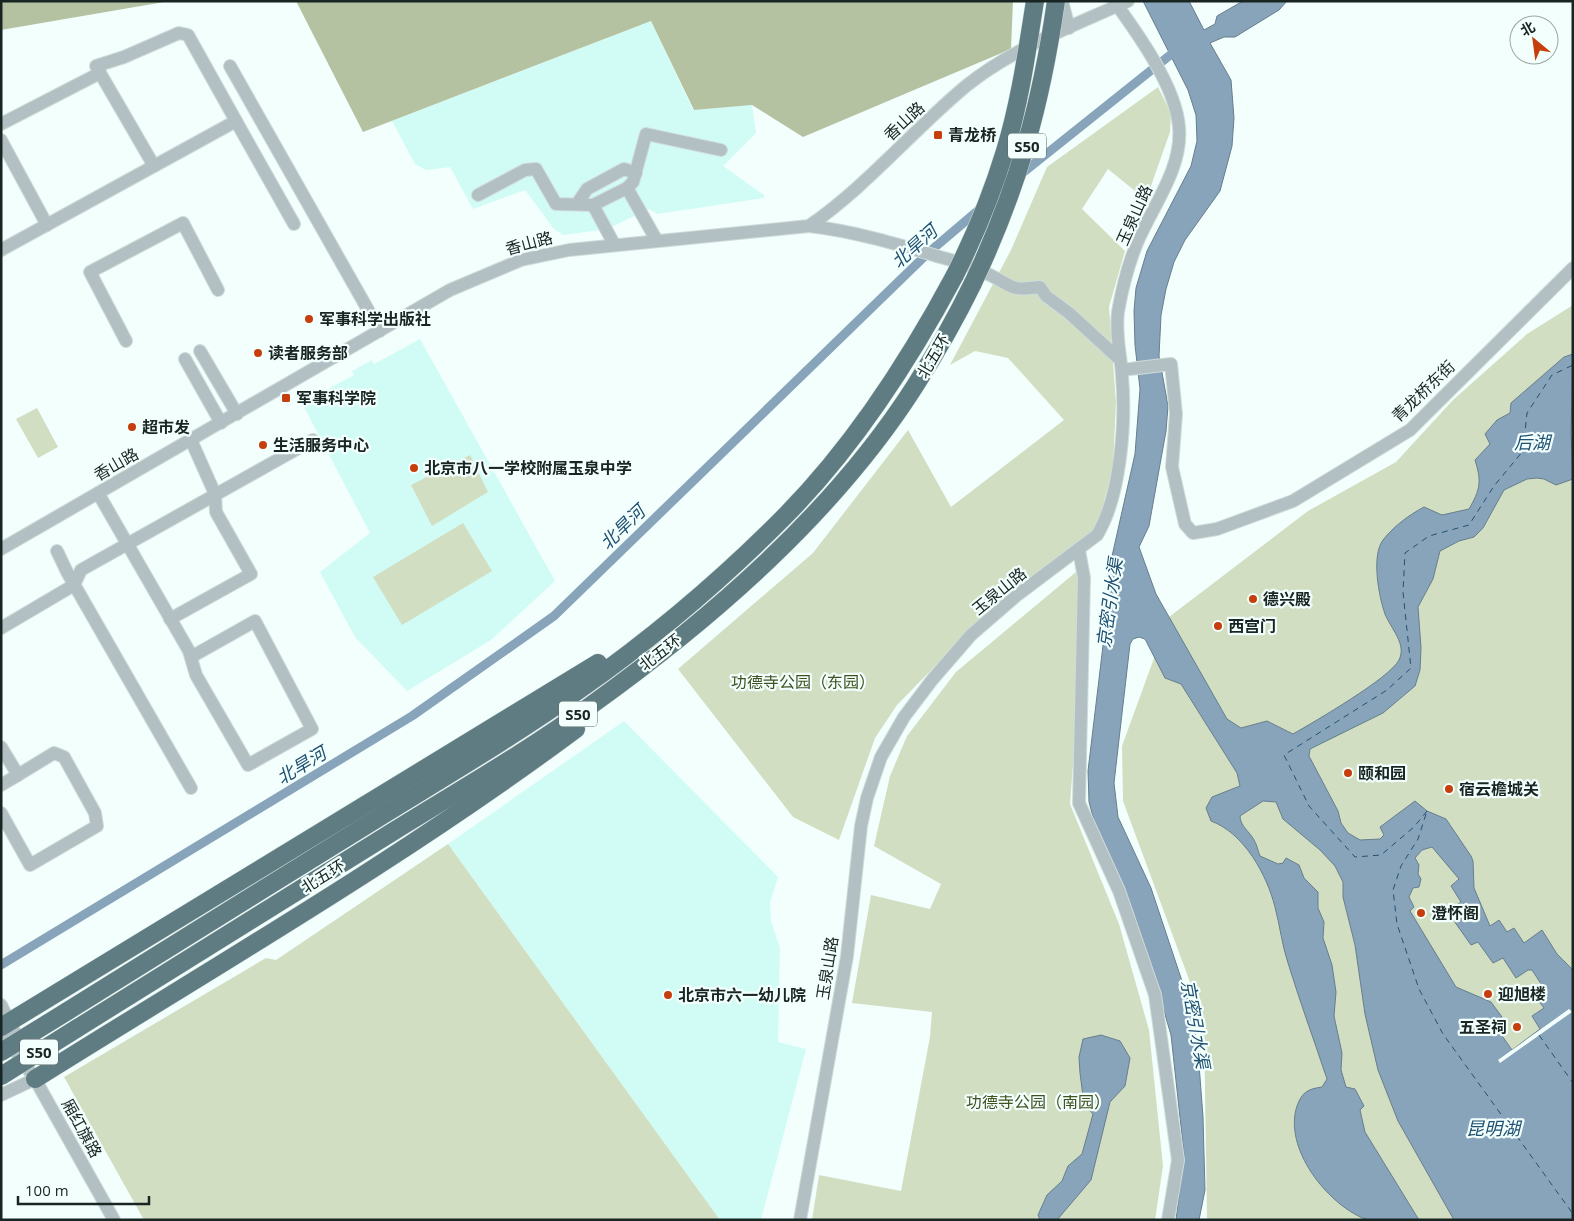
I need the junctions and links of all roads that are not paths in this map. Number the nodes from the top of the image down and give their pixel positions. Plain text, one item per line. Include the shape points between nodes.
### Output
1 (1036, 1) edge
2 (1056, 1) edge
3 (1062, 1) edge
4 (1120, 3) edge
5 (1069, 28) junction
6 (230, 66) dead end
7 (100, 73) junction
8 (236, 121) junction
9 (1, 124) edge
10 (1, 140) edge
11 (720, 150) dead end
12 (154, 166) junction
13 (636, 173) junction
14 (628, 188) junction
15 (478, 195) dead end
16 (577, 204) junction
17 (593, 205) junction
18 (294, 224) dead end
19 (47, 225) junction
20 (809, 226) junction
21 (656, 241) junction
22 (614, 244) junction
23 (1, 250) edge
24 (1573, 268) edge
25 (218, 290) dead end
26 (380, 331) junction
27 (126, 341) dead end
28 (200, 351) dead end
29 (1117, 357) dead end
30 (186, 359) dead end
31 (1122, 370) junction
32 (237, 414) junction
33 (220, 423) junction
34 (191, 440) junction
35 (313, 440) dead end
36 (98, 493) junction
37 (215, 494) junction
38 (127, 543) junction
39 (1, 549) edge
40 (1080, 550) junction
41 (57, 551) dead end
42 (74, 585) junction
43 (680, 613) junction
44 (170, 619) junction
45 (1, 628) edge
46 (679, 639) junction
47 (191, 657) junction
48 (1, 747) edge
49 (18, 775) junction
50 (1, 785) edge
51 (191, 788) dead end
52 (1, 814) edge
53 (1, 1005) edge
54 (4, 1026) edge
55 (1, 1052) edge
56 (1, 1076) edge
57 (35, 1079) junction
58 (1, 1095) edge
59 (114, 1220) edge
60 (800, 1220) edge
61 (1168, 1220) edge

1 - 43 highway, 北五环 / S50, bridge via 1006,150 971,242 928,326 895,379 844,449 787,514
2 - 46 highway, 北五环 / S50, bridge via 1045,74 1023,161 996,234 973,283 915,387 860,461 800,528
3 - 5 street
4 - 5 street, 香山路
4 - 31 street, 玉泉山路 via 1178,114 1179,146 1137,244 1123,286 1117,326
5 - 20 street, 香山路 via 1000,63 967,86 835,208
6 - 26 street
7 - 8 street via 96,66 179,33 188,35
7 - 9 street
7 - 12 street
8 - 12 street
8 - 18 street
10 - 19 street
11 - 13 street via 646,134
12 - 19 street
13 - 14 street
13 - 16 street via 624,169 587,189
14 - 17 street
14 - 21 street
15 - 16 street via 525,170 536,169 556,204
16 - 17 street
17 - 22 street
19 - 23 street
20 - 21 street, 香山路
20 - 29 street via 845,231 940,257 991,275 1013,288 1040,287 1046,296
21 - 22 street, 香山路
22 - 26 street, 香山路 via 555,252 491,271 450,290
24 - 31 street, 青龙桥东街 via 1410,430 1293,501 1217,529 1193,533 1185,524 1172,467 1176,414 1171,364
25 - 27 street via 183,224 90,272
26 - 32 street, 香山路
28 - 32 street
30 - 33 street
31 - 40 street, 玉泉山路 via 1123,418 1112,501 1106,521
32 - 33 street, 香山路
33 - 34 street, 香山路
34 - 36 street, 香山路
34 - 37 street
35 - 37 street
36 - 38 street
36 - 39 street, 香山路
37 - 38 street
37 - 44 street via 216,512 251,574
38 - 42 street via 81,570
38 - 44 street
40 - 60 street, 玉泉山路 via 1016,596 972,635 912,706 881,757 861,826 847,956
40 - 61 street via 1084,578 1079,803 1118,891 1155,995 1178,1160
41 - 42 street
42 - 45 street
42 - 51 street
43 - 54 highway
43 - 55 highway, 北五环 / S50, bridge via 579,690 502,741
44 - 47 street
46 - 56 highway, 北五环 / S50, bridge via 589,707 513,757
46 - 57 highway via 598,712 531,763 367,873
47 - 47 street via 196,675 248,765 312,729 255,621
48 - 49 street
49 - 50 street
49 - 52 street via 54,753 64,757 95,813 97,826 30,865
53 - 54 street, 厢红旗路
54 - 57 street, 厢红旗路
57 - 58 street
57 - 59 street, 厢红旗路

